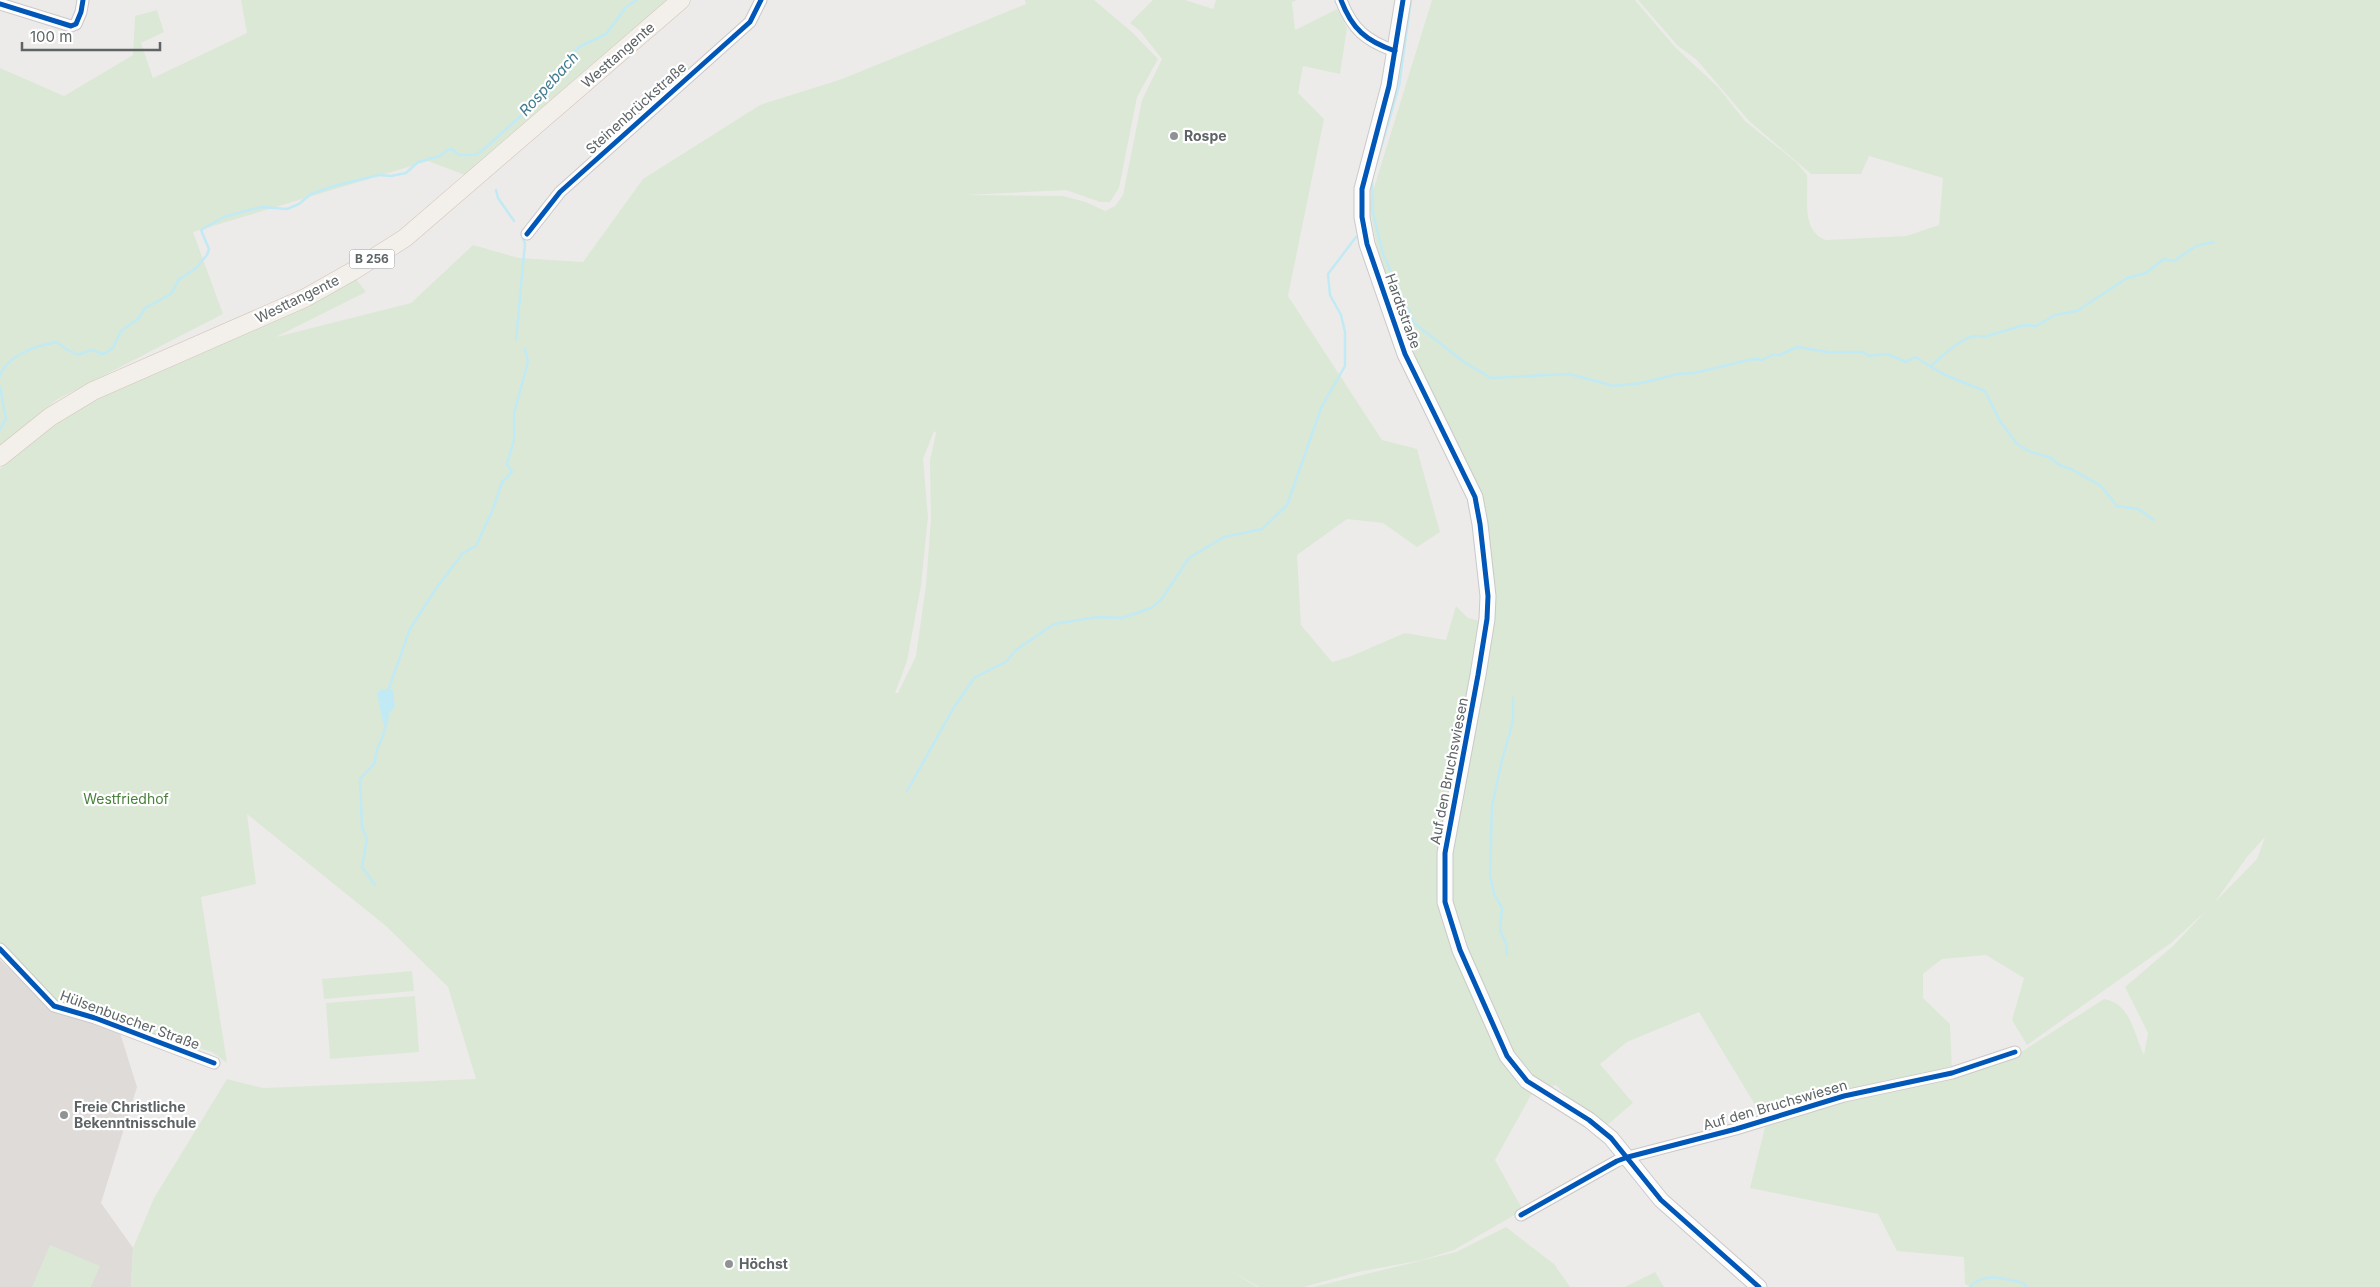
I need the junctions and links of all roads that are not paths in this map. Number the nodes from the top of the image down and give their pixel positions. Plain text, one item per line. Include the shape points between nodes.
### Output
1 (83, 0) edge
2 (681, 0) edge
3 (761, 0) edge
4 (1341, 0) edge
5 (1403, 0) edge
6 (0, 4) edge
7 (1395, 51) junction
8 (527, 234) dead end
9 (0, 457) edge
10 (1487, 620) joint
11 (0, 949) edge
12 (2015, 1052) dead end
13 (214, 1063) dead end
14 (1628, 1157) junction
15 (1520, 1215) dead end
16 (1759, 1287) edge

1 - 6 street via 76,24 65,26
2 - 9 main road, Westtangente / B 256 via 405,238 305,298 93,391 50,417
3 - 8 street, Steinenbrückstraße via 750,22 560,192
4 - 7 street via 1354,25 1373,44
5 - 7 street, Hardtstraße
7 - 10 street, Hardtstraße via 1362,190 1362,217 1367,244 1405,354 1475,497 1488,596
10 - 14 street, Auf den Bruchswiesen via 1445,853 1445,902 1460,950 1507,1056 1527,1081 1590,1120
11 - 13 street, Hülsenbuscher Straße via 54,1006
12 - 14 street, Auf den Bruchswiesen via 1952,1073 1844,1096
14 - 15 street, Auf den Bruchswiesen
14 - 16 street, Auf den Bruchswiesen via 1661,1200

